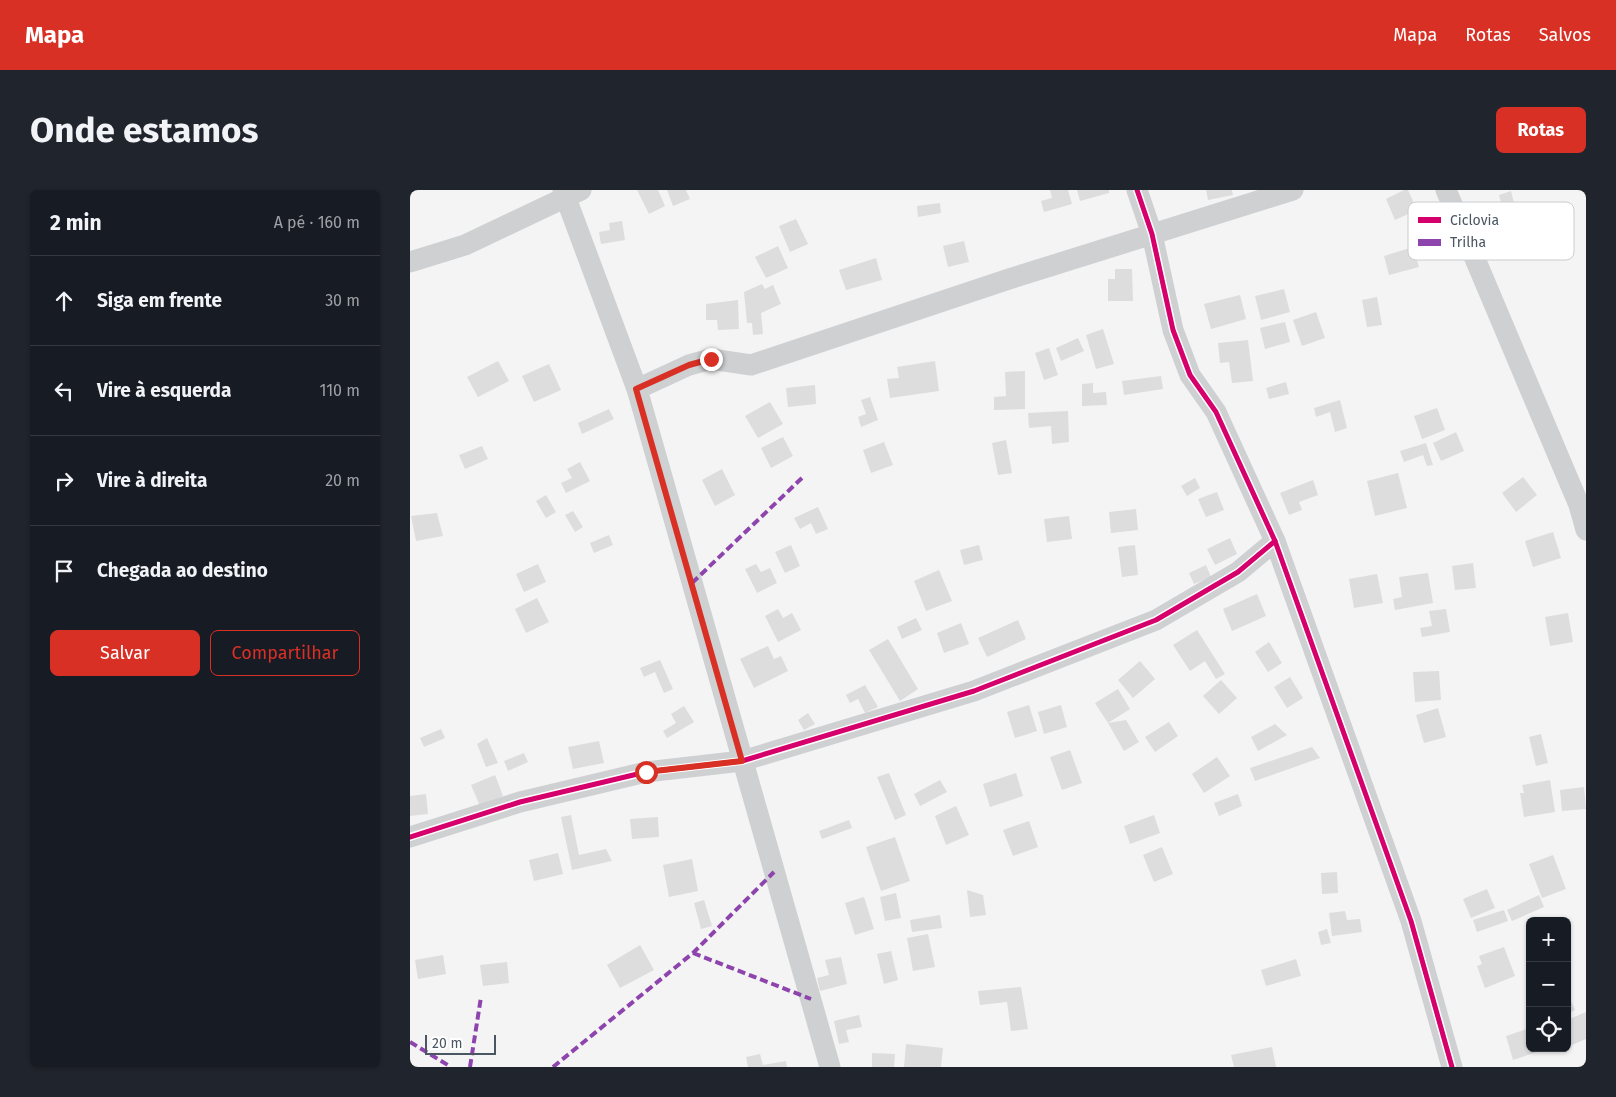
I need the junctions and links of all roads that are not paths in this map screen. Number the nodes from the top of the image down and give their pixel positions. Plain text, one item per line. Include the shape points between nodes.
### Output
1 (1137, 190) edge
2 (1293, 190) edge
3 (1446, 190) edge
4 (570, 192) edge
5 (1451, 202) edge
6 (1152, 234) junction
7 (1476, 260) edge
8 (410, 262) edge
9 (636, 389) junction
10 (1586, 530) edge
11 (1275, 541) junction
12 (742, 761) junction
13 (410, 837) edge
14 (830, 1067) edge
15 (1452, 1067) edge

1 - 6 street
2 - 6 street
3 - 5 street
4 - 8 street via 465,245
4 - 9 street
6 - 9 street via 751,365 711,359 689,365
6 - 11 street via 1173,330 1190,375 1216,412
7 - 10 street via 1579,505
9 - 12 street
11 - 12 street via 1238,572 1156,620 974,691
11 - 15 street via 1411,922
12 - 13 street via 646,772 520,802
12 - 14 street

